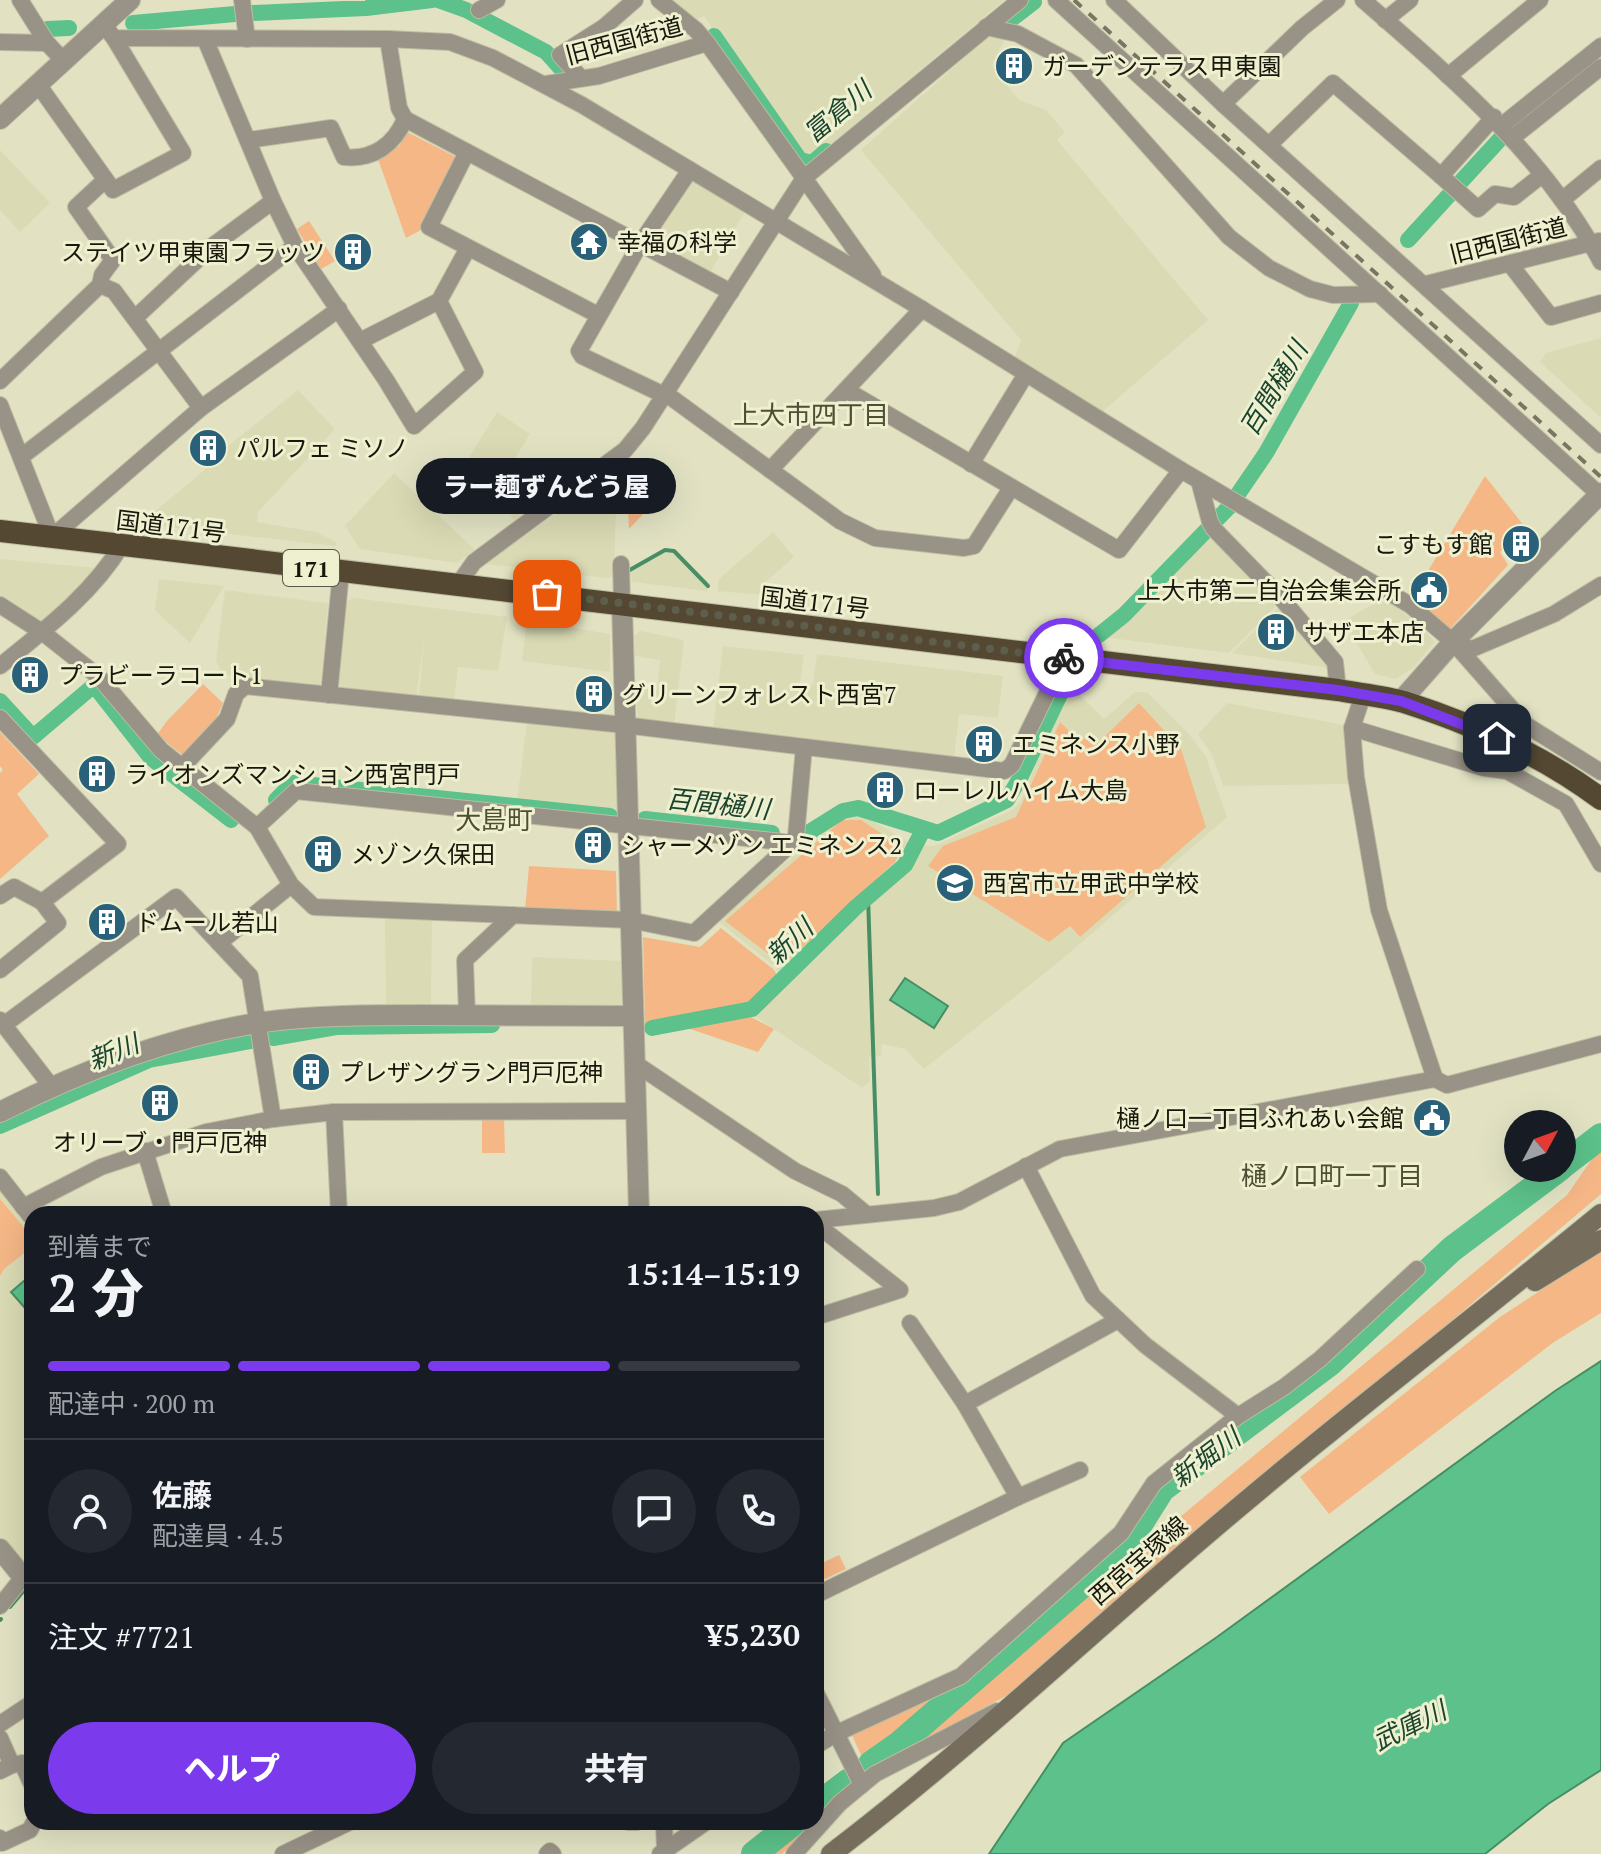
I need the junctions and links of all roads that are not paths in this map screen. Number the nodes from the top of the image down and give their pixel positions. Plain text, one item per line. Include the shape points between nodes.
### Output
1 (20, 0) edge
2 (130, 0) edge
3 (242, 0) edge
4 (497, 0) edge
5 (635, 0) edge
6 (659, 0) edge
7 (1020, 0) edge
8 (1056, 0) edge
9 (1114, 0) edge
10 (1337, 0) edge
11 (1363, 0) edge
12 (1410, 0) edge
13 (1540, 0) edge
14 (479, 10) dead end
15 (1385, 20) junction
16 (986, 27) junction
17 (108, 31) junction
18 (205, 39) junction
19 (247, 39) junction
20 (388, 39) junction
21 (0, 42) edge
22 (47, 43) junction
23 (707, 43) junction
24 (1601, 46) edge
25 (63, 60) junction
26 (1601, 67) edge
27 (1448, 76) junction
28 (581, 78) junction
29 (37, 83) junction
30 (546, 84) junction
31 (1223, 104) junction
32 (0, 119) edge
33 (405, 119) junction
34 (1504, 129) junction
35 (249, 140) junction
36 (1270, 144) junction
37 (467, 152) junction
38 (1601, 168) edge
39 (690, 170) junction
40 (1542, 175) junction
41 (1441, 176) junction
42 (804, 178) junction
43 (105, 180) junction
44 (1562, 200) junction
45 (273, 201) junction
46 (776, 222) junction
47 (1596, 242) edge
48 (640, 244) junction
49 (295, 246) junction
50 (468, 248) junction
51 (1601, 262) edge
52 (1510, 264) junction
53 (879, 283) junction
54 (1426, 284) junction
55 (100, 285) junction
56 (731, 292) junction
57 (1380, 294) junction
58 (439, 301) junction
59 (1601, 303) edge
60 (339, 309) junction
61 (922, 309) junction
62 (598, 315) junction
63 (135, 318) junction
64 (360, 341) junction
65 (157, 350) junction
66 (1026, 374) junction
67 (0, 381) edge
68 (846, 390) junction
69 (665, 394) junction
70 (0, 405) edge
71 (201, 408) junction
72 (1601, 445) edge
73 (21, 457) junction
74 (971, 464) junction
75 (770, 470) junction
76 (1181, 470) junction
77 (1199, 481) junction
78 (1011, 488) junction
79 (1601, 494) edge
80 (0, 531) edge
81 (52, 537) junction
82 (121, 546) junction
83 (621, 564) dead end
84 (341, 572) junction
85 (1601, 585) edge
86 (457, 586) junction
87 (622, 604) junction
88 (0, 605) edge
89 (42, 632) junction
90 (1453, 642) junction
91 (1064, 658) junction
92 (0, 666) edge
93 (1338, 690) junction
94 (329, 695) junction
95 (1363, 695) junction
96 (1401, 701) junction
97 (0, 718) edge
98 (624, 725) junction
99 (1352, 728) junction
100 (804, 747) junction
101 (182, 767) junction
102 (1601, 772) edge
103 (1601, 799) edge
104 (628, 824) junction
105 (257, 827) junction
106 (792, 843) junction
107 (1601, 864) edge
108 (291, 885) junction
109 (0, 896) edge
110 (42, 902) junction
111 (513, 915) junction
112 (630, 920) junction
113 (219, 943) junction
114 (0, 970) edge
115 (467, 1015) junction
116 (633, 1016) junction
117 (2, 1022) edge
118 (258, 1023) junction
119 (1601, 1044) edge
120 (633, 1062) junction
121 (1435, 1079) junction
122 (51, 1086) junction
123 (635, 1111) junction
124 (0, 1112) edge
125 (334, 1112) junction
126 (273, 1119) junction
127 (145, 1151) junction
128 (1026, 1166) junction
129 (0, 1177) edge
130 (39, 1206) edge
131 (162, 1206) edge
132 (339, 1206) edge
133 (639, 1206) edge
134 (24, 1208) edge
135 (866, 1214) junction
136 (1601, 1214) edge
137 (824, 1221) edge
138 (824, 1228) edge
139 (1601, 1240) edge
140 (1417, 1269) dead end
141 (1483, 1311) junction
142 (824, 1314) edge
143 (1118, 1320) junction
144 (910, 1323) dead end
145 (965, 1404) junction
146 (1238, 1416) junction
147 (1080, 1470) dead end
148 (1018, 1497) junction
149 (0, 1549) edge
150 (24, 1569) edge
151 (24, 1577) edge
152 (824, 1591) edge
153 (0, 1606) edge
154 (1020, 1699) junction
155 (24, 1708) edge
156 (824, 1710) edge
157 (0, 1724) edge
158 (835, 1734) junction
159 (0, 1738) edge
160 (824, 1741) edge
161 (24, 1767) edge
162 (6, 1768) edge
163 (862, 1785) junction
164 (824, 1821) edge
165 (30, 1830) edge
166 (334, 1830) edge
167 (664, 1830) edge
168 (695, 1830) edge
169 (816, 1830) edge
170 (0, 1838) edge
171 (308, 1843) junction
172 (663, 1852) edge
173 (283, 1854) edge
174 (325, 1854) edge
175 (547, 1854) edge
176 (553, 1854) edge
177 (794, 1854) edge
178 (831, 1854) edge

1 - 22 street
2 - 17 street
3 - 19 street
4 - 14 street
5 - 28 street via 560,55
6 - 23 street
7 - 16 street
8 - 57 street
9 - 31 street
10 - 31 street
11 - 15 street
12 - 15 street
13 - 27 street
15 - 27 street
16 - 42 street
16 - 57 street via 1018,34 1076,65 1232,240 1269,268 1333,295
17 - 18 street, 旧西国街道
17 - 25 street
17 - 43 street via 183,153 113,190
18 - 19 street, 旧西国街道
18 - 35 street
19 - 20 street, 旧西国街道
20 - 30 street, 旧西国街道 via 450,42
20 - 33 street
21 - 22 street
22 - 25 street
23 - 28 street, 旧西国街道
23 - 42 street, 旧西国街道
24 - 34 street
25 - 29 street
26 - 34 street
27 - 34 street
28 - 30 street, 旧西国街道
29 - 32 street
29 - 43 street
30 - 39 street
31 - 36 street
33 - 35 street via 398,136 380,151 354,158 344,157 331,128
33 - 37 street
34 - 40 street
34 - 41 street
35 - 45 street
36 - 41 street via 1333,83
36 - 54 street
37 - 48 street
37 - 50 street via 429,227
38 - 44 street
39 - 46 street
39 - 48 street
40 - 41 street via 1514,197 1495,194 1478,209
40 - 44 street
42 - 46 street
42 - 53 street, 旧西国街道
43 - 55 street via 76,207 113,260
44 - 47 street
45 - 49 street
45 - 63 street via 211,247
46 - 53 street
46 - 56 street
47 - 51 street
47 - 52 street, 旧西国街道
48 - 56 street
48 - 62 street
49 - 60 street
49 - 65 street
50 - 58 street
50 - 62 street
52 - 54 street, 旧西国街道
52 - 59 street via 1551,317
53 - 61 street
54 - 72 street
55 - 63 street via 114,291
55 - 67 street
56 - 69 street
57 - 79 street
58 - 64 street
58 - 64 street via 475,372 414,426
60 - 64 street
60 - 71 street
61 - 66 street
61 - 68 street
62 - 69 street via 582,343 582,356
63 - 65 street
65 - 71 street
65 - 73 street
66 - 74 street
66 - 76 street
68 - 74 street
68 - 75 street
69 - 75 street
69 - 86 street via 625,450 474,562
70 - 73 street
71 - 81 street
73 - 81 street
74 - 78 street
75 - 78 street via 840,521 875,538 964,548 974,546
76 - 77 street
76 - 78 street via 1119,550
77 - 90 street via 1410,605
77 - 93 street via 1212,525 1335,662
79 - 90 street
80 - 81 highway, 国道171号 / 171
81 - 82 highway, 国道171号 / 171
82 - 84 highway, 国道171号 / 171
82 - 89 street via 106,572
83 - 87 street
84 - 86 highway, 国道171号 / 171
84 - 94 street
85 - 90 street via 1554,614 1472,649
86 - 87 highway, 国道171号 / 171
87 - 91 highway, 国道171号 / 171
87 - 98 street
88 - 89 street
89 - 92 street
89 - 101 street via 99,677
90 - 96 street
90 - 102 street via 1526,725
91 - 93 highway, 国道171号 / 171
91 - 100 street via 1012,765 1004,771
93 - 95 highway, 国道171号 / 171
94 - 98 street
94 - 101 street via 245,686 236,694 227,719
95 - 96 highway, 国道171号 / 171
95 - 99 street
96 - 103 highway, 国道171号 / 171 via 1482,731 1569,775
97 - 110 street via 118,844
98 - 100 street
98 - 104 street
99 - 107 street via 1507,771 1566,804
99 - 121 street via 1379,910
100 - 106 street
101 - 105 street
104 - 105 street via 296,791
104 - 106 street
104 - 112 street
105 - 108 street
106 - 112 street via 694,933
108 - 111 street via 314,907
108 - 113 street
109 - 110 street via 14,887
110 - 114 street via 58,923
111 - 112 street
111 - 115 street via 465,960
112 - 116 street
113 - 117 street via 176,897
113 - 118 street via 250,976
115 - 116 street
115 - 118 street
116 - 120 street
117 - 122 street
118 - 122 street via 178,1041
118 - 126 street
119 - 121 street via 1447,1085
120 - 123 street
120 - 135 street
121 - 128 street via 1060,1149
122 - 124 street
123 - 125 street
123 - 133 street
125 - 126 street
125 - 132 street
126 - 127 street
127 - 130 street via 101,1167
127 - 131 street
128 - 135 street via 959,1202
128 - 143 street via 1093,1296
129 - 134 street
135 - 137 street
136 - 141 main road, 西宮宝塚線
138 - 142 street via 900,1290
139 - 141 main road, 西宮宝塚線
140 - 146 street via 1320,1359
141 - 154 main road, 西宮宝塚線 via 1340,1422
143 - 145 street
143 - 146 street
144 - 145 street
145 - 148 street
146 - 158 street via 1154,1483 1121,1533 961,1676
147 - 148 street
148 - 152 street
149 - 150 street
151 - 153 street
154 - 163 street
154 - 178 main road, 西宮宝塚線
155 - 157 street
156 - 158 street
158 - 160 street
158 - 163 street
159 - 162 street
161 - 162 street via 22,1763
163 - 164 street
165 - 170 street via 2,1843
166 - 171 street
167 - 172 street
168 - 172 street
169 - 177 street
171 - 173 street
171 - 174 street
175 - 176 street

